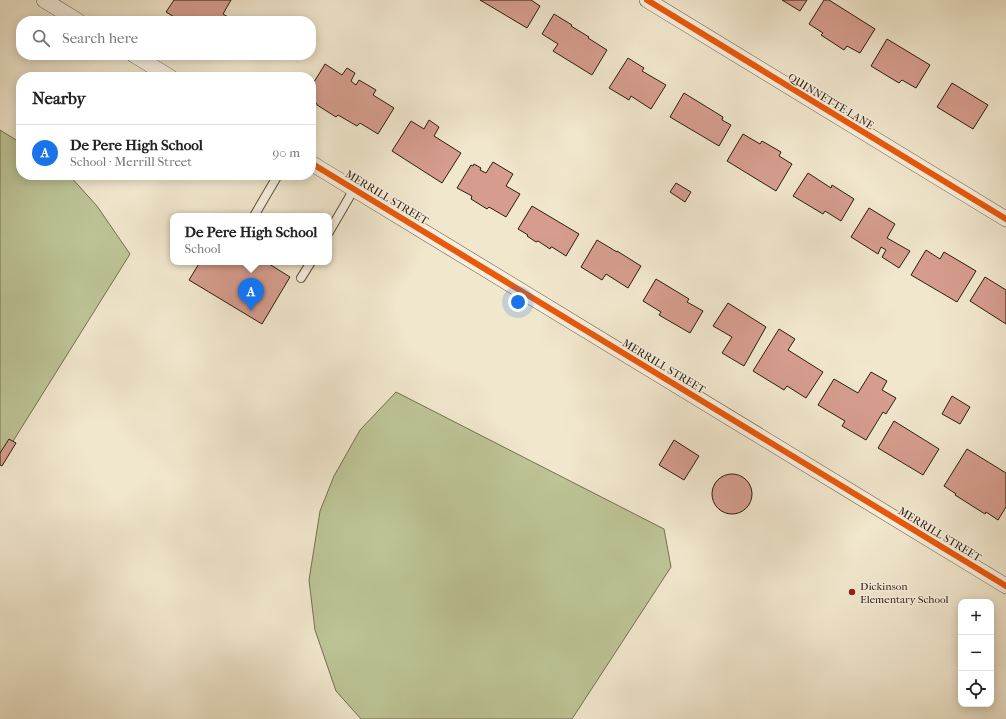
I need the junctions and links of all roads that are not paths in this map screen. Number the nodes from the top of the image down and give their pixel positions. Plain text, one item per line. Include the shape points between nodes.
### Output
1 (44, 0) edge
2 (647, 0) edge
3 (70, 16) edge
4 (142, 60) edge
5 (162, 72) edge
6 (316, 166) edge
7 (275, 180) edge
8 (354, 189) junction
9 (256, 213) edge
10 (1006, 219) edge
11 (332, 227) edge
12 (309, 265) edge
13 (302, 278) dead end
14 (1006, 586) edge

1 - 3 street
2 - 10 street, QUINNETTE LANE
4 - 5 street
6 - 8 street, MERRILL STREET
7 - 9 lane
8 - 11 lane
8 - 14 street, MERRILL STREET
12 - 13 lane

